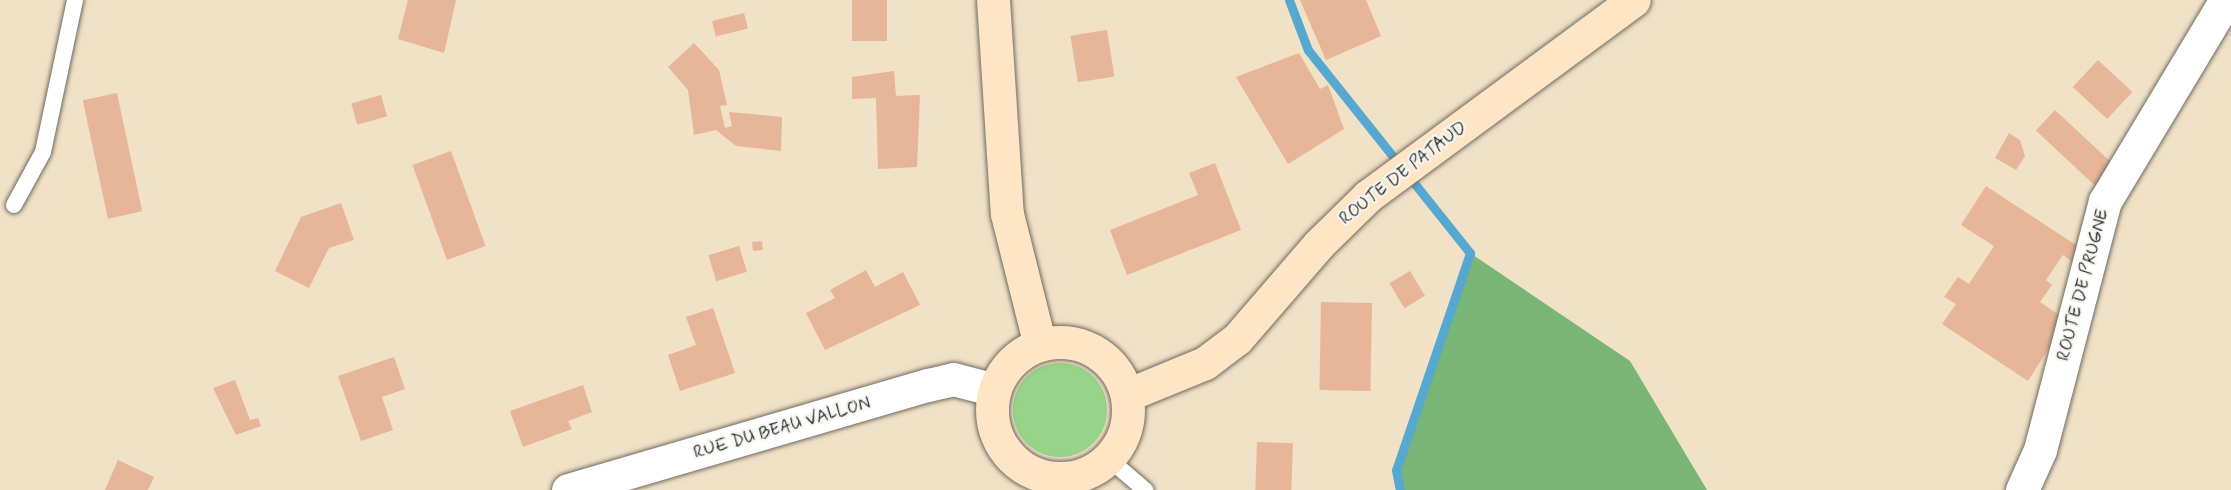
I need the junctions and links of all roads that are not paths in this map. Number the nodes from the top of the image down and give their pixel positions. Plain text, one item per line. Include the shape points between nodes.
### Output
1 (75, 0) edge
2 (993, 0) edge
3 (1634, 0) edge
4 (2226, 0) edge
5 (14, 205) dead end
6 (1040, 345) junction
7 (995, 390) junction
8 (1128, 395) junction
9 (1109, 459) junction
10 (1031, 482) edge
11 (568, 490) edge
12 (1145, 490) edge
13 (2022, 490) edge

1 - 5 lane via 43,152
2 - 6 street via 1007,214
3 - 8 street, ROUTE DE PATAUD via 1342,219 1237,339 1205,363
4 - 13 street, ROUTE DE PRUGNE via 2105,201 2040,450
6 - 7 street via 1020,355
6 - 8 street via 1085,346 1104,358
7 - 10 street via 998,440
7 - 11 street, RUE DU BEAU VALLON via 953,379
8 - 9 street via 1126,429
9 - 10 street via 1087,474
9 - 12 lane

